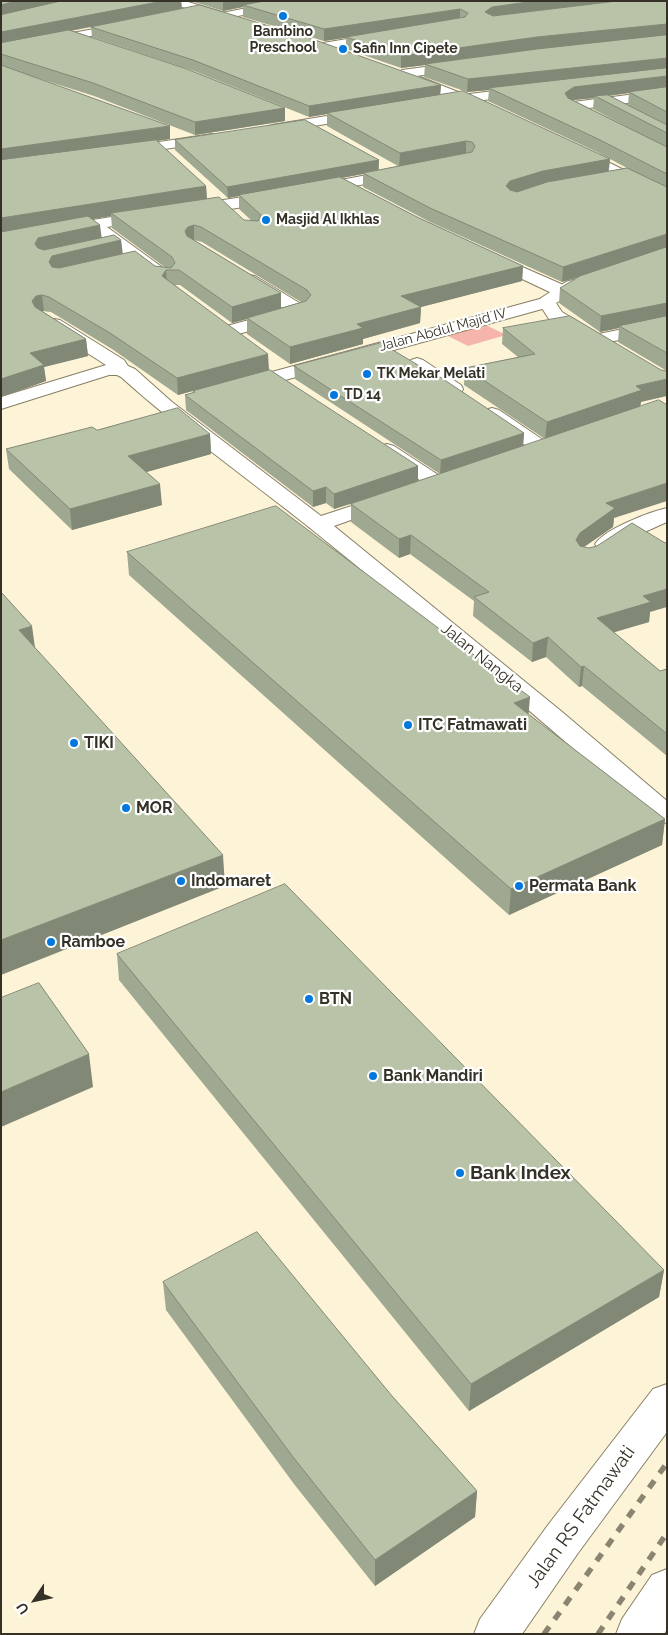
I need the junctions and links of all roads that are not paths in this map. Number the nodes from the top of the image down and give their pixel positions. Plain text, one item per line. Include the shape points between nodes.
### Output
1 (172, 1) edge
2 (301, 1) edge
3 (203, 10) junction
4 (178, 15) edge
5 (222, 16) junction
6 (141, 23) edge
7 (247, 23) edge
8 (400, 34) edge
9 (73, 37) junction
10 (97, 45) edge
11 (1, 50) edge
12 (349, 56) edge
13 (479, 63) edge
14 (534, 90) edge
15 (667, 94) edge
16 (465, 98) junction
17 (608, 101) junction
18 (428, 104) edge
19 (378, 111) edge
20 (624, 111) edge
21 (280, 112) edge
22 (500, 114) edge
23 (590, 117) edge
24 (307, 123) junction
25 (260, 130) edge
26 (167, 131) edge
27 (324, 132) edge
28 (222, 136) edge
29 (194, 141) junction
30 (566, 146) edge
31 (160, 147) junction
32 (113, 153) edge
33 (175, 160) edge
34 (381, 164) dead end
35 (414, 170) edge
36 (397, 174) junction
37 (627, 176) junction
38 (601, 182) edge
39 (341, 184) junction
40 (211, 192) dead end
41 (364, 197) edge
42 (667, 197) edge
43 (225, 205) junction
44 (178, 212) edge
45 (159, 214) edge
46 (239, 218) edge
47 (93, 224) junction
48 (1, 240) edge
49 (119, 243) junction
50 (101, 247) edge
51 (500, 248) edge
52 (477, 252) edge
53 (667, 254) edge
54 (141, 258) junction
55 (123, 263) edge
56 (234, 271) edge
57 (166, 278) edge
58 (567, 288) junction
59 (547, 302) junction
60 (44, 318) edge
61 (212, 319) edge
62 (667, 325) edge
63 (228, 331) junction
64 (596, 340) junction
65 (244, 341) edge
66 (619, 354) edge
67 (417, 364) edge
68 (120, 369) junction
69 (279, 371) junction
70 (224, 391) edge
71 (299, 393) edge
72 (188, 400) edge
73 (1, 403) edge
74 (165, 406) junction
75 (371, 440) edge
76 (542, 448) edge
77 (667, 514) edge
78 (318, 524) junction
79 (587, 558) edge
80 (667, 815) edge
81 (667, 1400) edge
82 (667, 1590) edge
83 (496, 1634) edge
84 (638, 1634) edge

1 - 3 street
2 - 5 street
3 - 4 street
3 - 5 street
5 - 7 street
6 - 9 street
8 - 12 street via 319,45
9 - 10 street
9 - 11 street
13 - 16 street via 398,73
14 - 16 street
15 - 17 street
16 - 18 street
16 - 22 street
17 - 20 street
17 - 23 street via 573,106
19 - 24 street
21 - 24 street
24 - 25 street
24 - 27 street
26 - 29 street
28 - 29 street
29 - 31 street
30 - 37 street
31 - 32 street
31 - 33 street
34 - 36 street
35 - 36 street
36 - 39 street
37 - 38 street
37 - 42 street
39 - 41 street
39 - 43 street
40 - 43 street
43 - 44 street
43 - 46 street
45 - 47 street
47 - 48 street
47 - 49 street
49 - 50 street
49 - 54 street
51 - 58 street
52 - 58 street
53 - 58 street
54 - 55 street
54 - 57 street
56 - 63 street via 300,311
58 - 59 street
59 - 64 street via 555,315
59 - 69 street, Jalan Abdul Majid IV
60 - 68 street, Jalan Nangka via 118,364
61 - 63 street
62 - 64 street
63 - 65 street
64 - 66 street
67 - 76 street
68 - 73 street via 107,370
68 - 74 street, Jalan Nangka
69 - 70 street, Jalan Abdul Majid IV
69 - 71 street
72 - 74 street
74 - 78 street, Jalan Nangka
75 - 78 street via 446,481
77 - 79 street via 618,536
78 - 80 street, Jalan Nangka
81 - 83 street, Jalan RS Fatmawati
82 - 84 street

